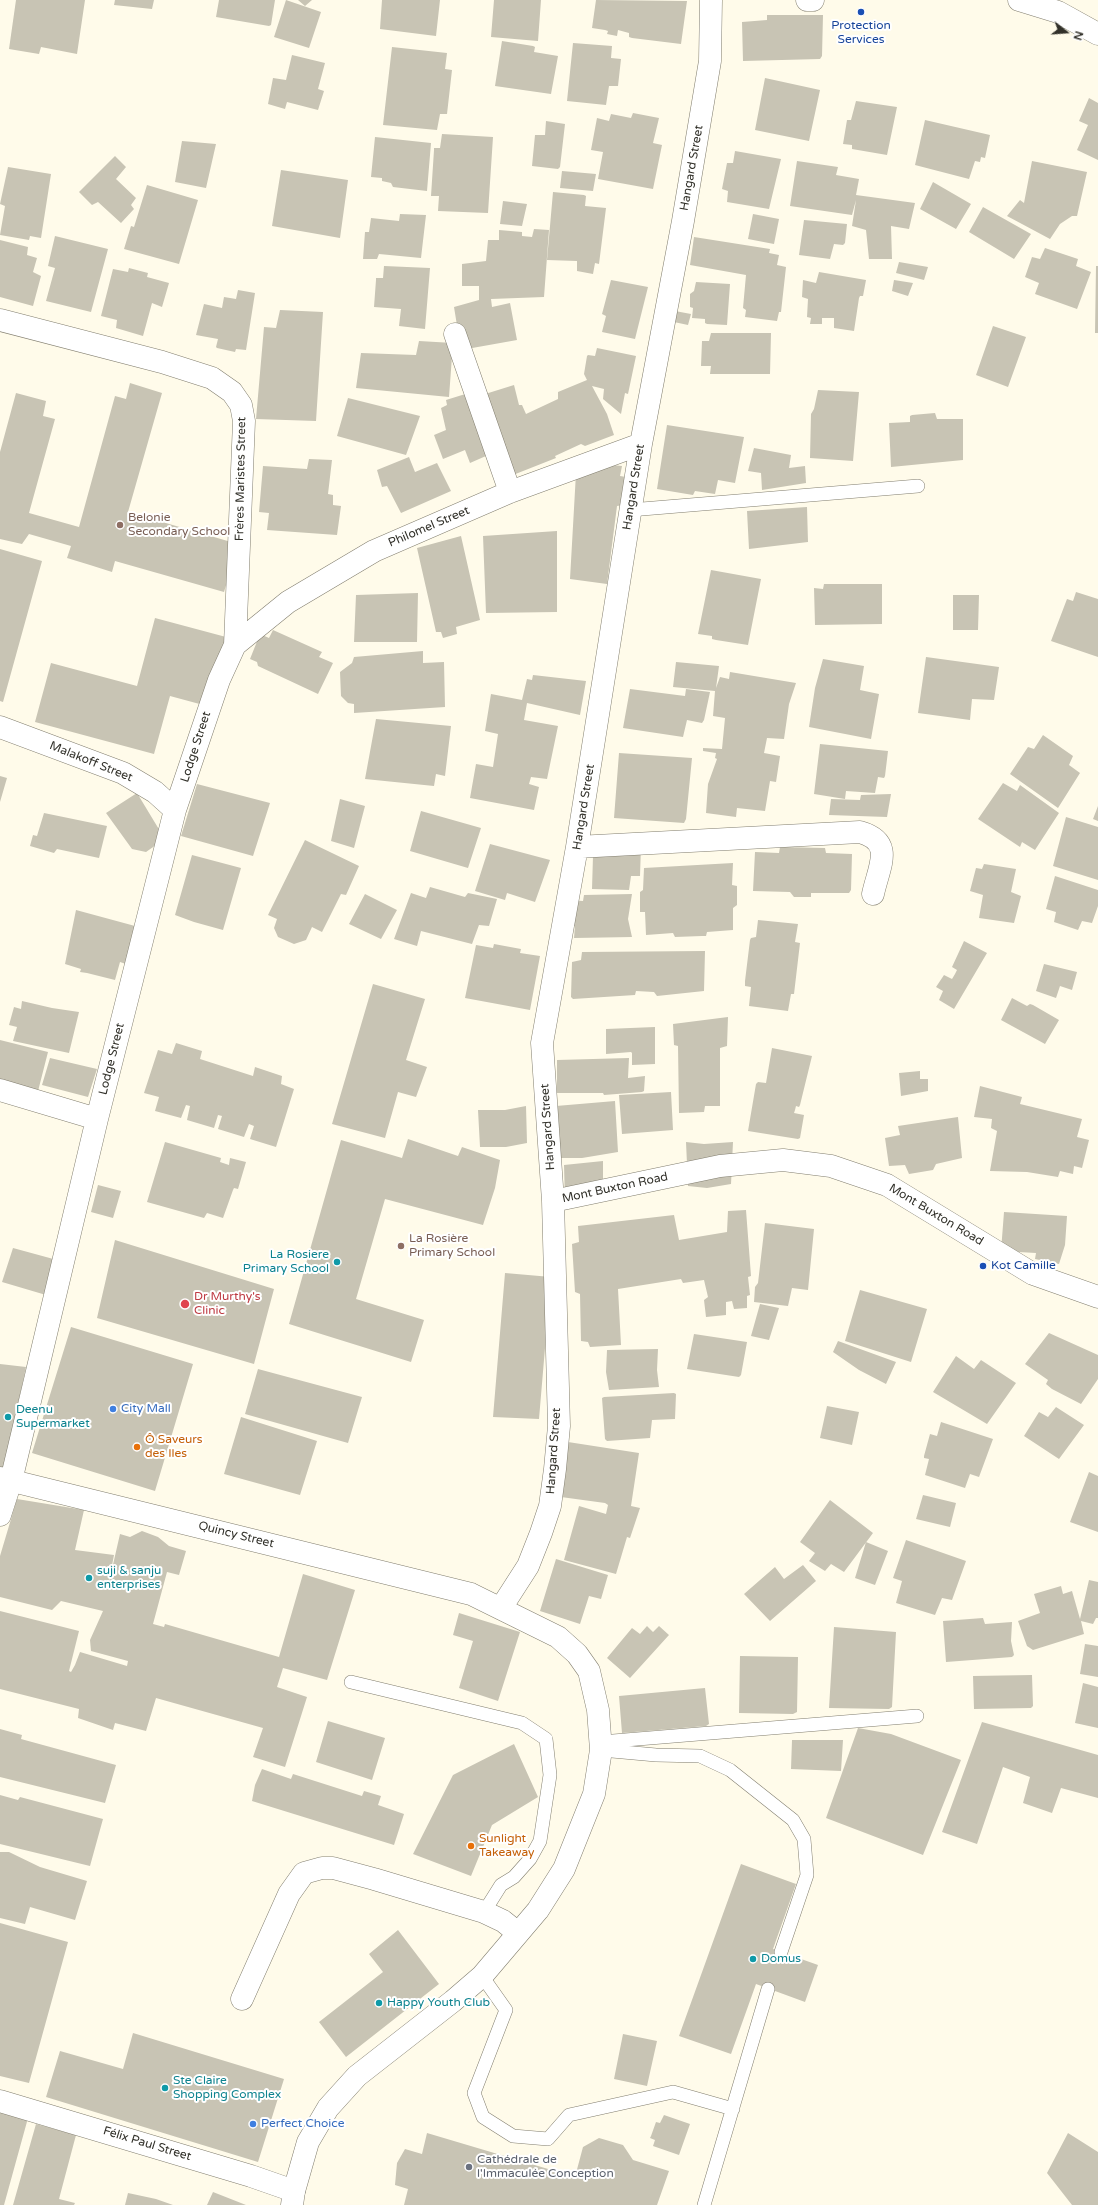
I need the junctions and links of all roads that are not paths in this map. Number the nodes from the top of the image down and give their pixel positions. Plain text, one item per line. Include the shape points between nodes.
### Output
1 (710, 0) edge
2 (807, 0) edge
3 (813, 0) edge
4 (1019, 0) edge
5 (1098, 34) edge
6 (0, 320) edge
7 (455, 334) dead end
8 (641, 444) junction
9 (918, 486) dead end
10 (510, 492) junction
11 (630, 510) junction
12 (236, 645) junction
13 (0, 727) edge
14 (175, 810) junction
15 (577, 847) junction
16 (874, 894) dead end
17 (0, 1090) edge
18 (97, 1119) junction
19 (553, 1201) junction
20 (1098, 1297) edge
21 (5, 1479) edge
22 (0, 1515) edge
23 (501, 1608) junction
24 (351, 1682) dead end
25 (917, 1716) dead end
26 (601, 1746) junction
27 (484, 1912) junction
28 (518, 1933) junction
29 (781, 1952) dead end
30 (482, 1976) junction
31 (768, 1988) dead end
32 (242, 1999) dead end
33 (0, 2102) edge
34 (733, 2109) junction
35 (293, 2198) edge
36 (704, 2205) edge

1 - 8 street, Hangard Street via 710,61
2 - 3 street
4 - 5 street via 1058,12
6 - 12 street, Frères Maristes Street via 195,371 212,378 232,392 241,405 244,421
7 - 10 street
8 - 10 street, Philomel Street
8 - 11 street, Hangard Street
9 - 11 lane
10 - 12 street, Philomel Street via 374,551 288,602
11 - 15 street, Hangard Street
12 - 14 street, Lodge Street via 216,686
13 - 14 street, Malakoff Street via 123,773 155,792
14 - 18 street, Lodge Street
15 - 16 street via 860,832 878,840 883,849
15 - 19 street, Hangard Street via 542,1043
17 - 18 street
18 - 21 street, Lodge Street
19 - 20 street, Mont Buxton Road via 720,1166 783,1160 831,1166 887,1185 1033,1274
19 - 23 street, Hangard Street via 559,1426 555,1469 550,1506 542,1533 528,1566
21 - 22 street, Lodge Street
21 - 23 street, Quincy Street via 471,1594
23 - 26 street, Quincy Street via 558,1637 577,1654 589,1670 598,1710
24 - 27 lane via 522,1723 546,1739 550,1774 540,1841 526,1864 514,1877 501,1885
25 - 26 lane
26 - 28 street, Quincy Street via 594,1794 564,1869 538,1910
26 - 29 lane via 656,1755 700,1756 730,1770 793,1820 804,1839 807,1875
27 - 28 street via 504,1921
27 - 32 street via 333,1868 304,1873 289,1894
28 - 30 street, Quincy Street
30 - 34 lane via 506,2010 474,2093 483,2117 512,2136 548,2139 570,2115 673,2092
30 - 35 street, Quincy Street via 453,2002 357,2076 328,2108 308,2142
31 - 34 lane
33 - 35 street, Félix Paul Street via 243,2173
34 - 36 lane

